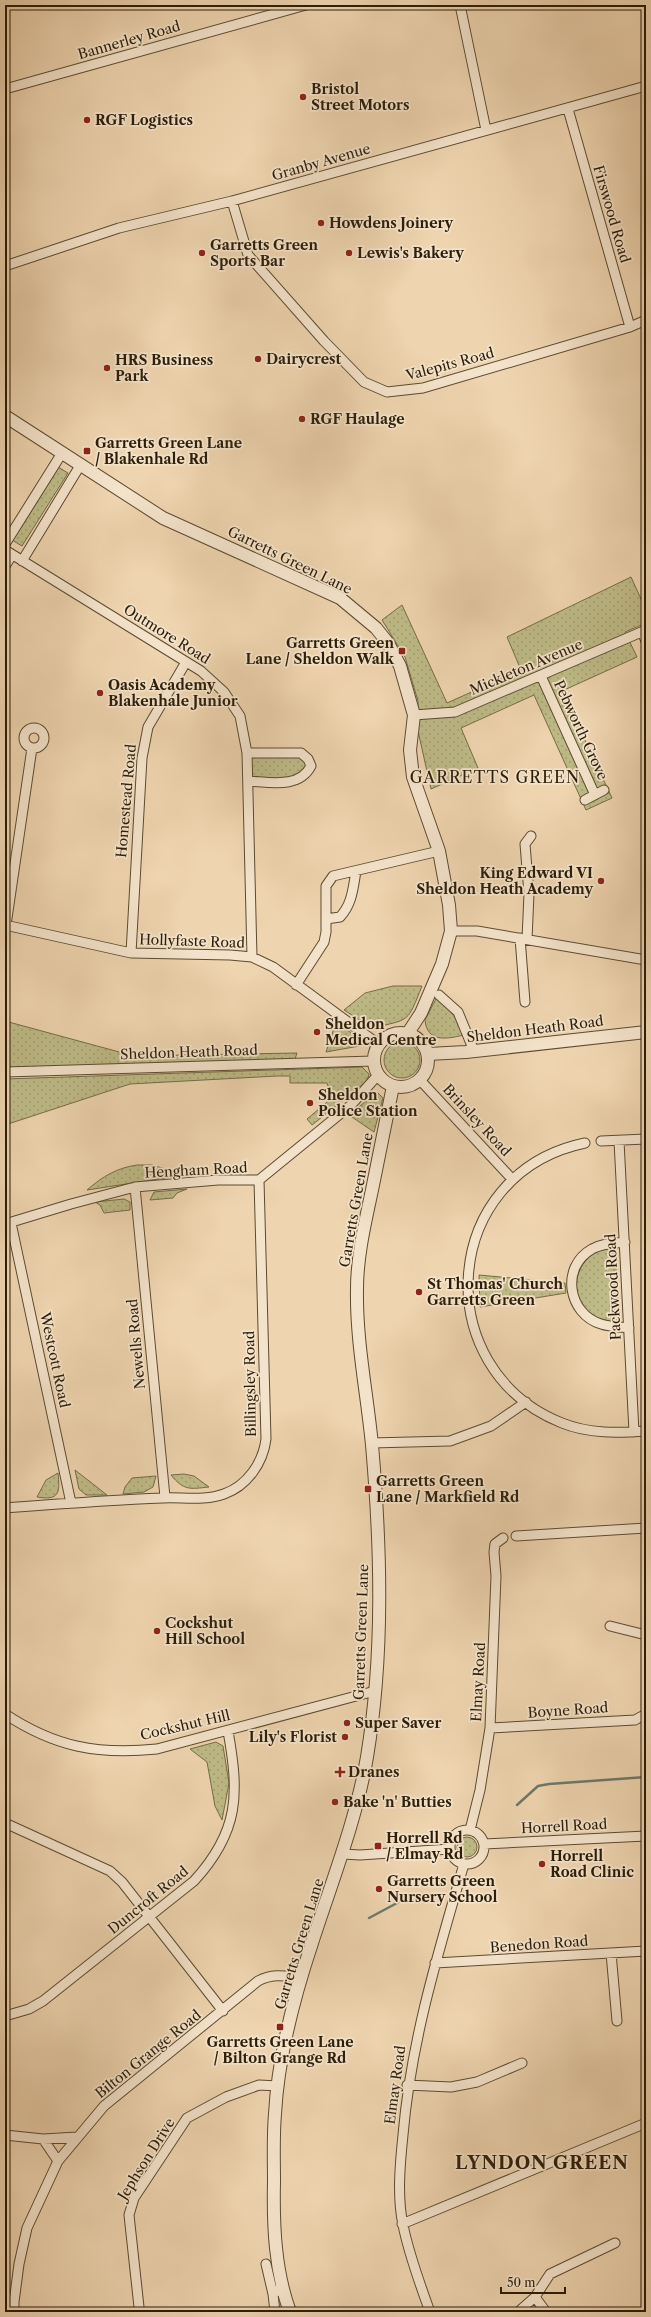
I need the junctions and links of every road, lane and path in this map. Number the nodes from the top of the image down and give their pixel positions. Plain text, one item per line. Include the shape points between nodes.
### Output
1 (306, 5) edge
2 (460, 5) edge
3 (646, 86) edge
4 (5, 89) edge
5 (568, 109) junction
6 (486, 130) junction
7 (232, 201) junction
8 (5, 266) edge
9 (646, 320) edge
10 (630, 327) junction
11 (5, 416) edge
12 (62, 453) junction
13 (80, 464) junction
14 (5, 544) edge
15 (9, 552) edge
16 (22, 561) junction
17 (5, 566) edge
18 (644, 631) edge
19 (646, 641) edge
20 (186, 662) junction
21 (541, 676) junction
22 (414, 715) junction
23 (32, 748) dead end
24 (247, 753) junction
25 (248, 781) junction
26 (604, 790) dead end
27 (595, 795) junction
28 (585, 800) dead end
29 (531, 836) dead end
30 (439, 851) junction
31 (356, 871) junction
32 (326, 919) junction
33 (5, 925) edge
34 (451, 931) junction
35 (523, 939) junction
36 (131, 953) junction
37 (252, 958) junction
38 (646, 960) edge
39 (296, 985) junction
40 (439, 995) dead end
41 (525, 1002) dead end
42 (646, 1032) edge
43 (408, 1033) junction
44 (378, 1044) junction
45 (474, 1052) junction
46 (428, 1054) junction
47 (374, 1061) junction
48 (5, 1072) edge
49 (378, 1075) junction
50 (420, 1080) junction
51 (393, 1086) junction
52 (646, 1139) edge
53 (601, 1141) dead end
54 (619, 1141) junction
55 (585, 1143) dead end
56 (512, 1179) junction
57 (259, 1180) junction
58 (135, 1187) junction
59 (8, 1223) edge
60 (625, 1242) junction
61 (629, 1328) junction
62 (526, 1402) junction
63 (646, 1431) edge
64 (634, 1432) junction
65 (372, 1443) junction
66 (165, 1497) junction
67 (71, 1503) junction
68 (5, 1508) edge
69 (646, 1528) edge
70 (516, 1536) dead end
71 (503, 1538) dead end
72 (610, 1626) dead end
73 (646, 1635) edge
74 (375, 1691) junction
75 (5, 1714) edge
76 (646, 1714) edge
77 (490, 1728) junction
78 (228, 1731) junction
79 (5, 1823) edge
80 (470, 1830) junction
81 (646, 1836) edge
82 (484, 1844) junction
83 (450, 1848) junction
84 (343, 1854) junction
85 (464, 1864) junction
86 (149, 1917) junction
87 (646, 1951) edge
88 (611, 1953) junction
89 (435, 1963) junction
90 (302, 1978) junction
91 (223, 2011) junction
92 (5, 2016) edge
93 (617, 2021) dead end
94 (522, 2063) dead end
95 (407, 2085) junction
96 (278, 2086) junction
97 (646, 2123) edge
98 (5, 2135) edge
99 (77, 2138) junction
100 (43, 2139) junction
101 (58, 2161) junction
102 (402, 2224) junction
103 (614, 2243) dead end
104 (266, 2264) dead end
105 (278, 2290) junction
106 (535, 2297) junction
107 (9, 2301) edge
108 (14, 2312) edge
109 (137, 2312) edge
110 (275, 2312) edge
111 (290, 2312) edge
112 (430, 2312) edge
113 (518, 2312) edge
114 (546, 2312) edge

1 - 4 street, Bannerley Road
2 - 6 street
3 - 5 street, Granby Avenue
5 - 6 street, Granby Avenue
5 - 10 street, Firswood Road
6 - 7 street, Granby Avenue
7 - 8 street, Granby Avenue via 119,228
7 - 10 street, Valepits Road via 248,255 364,382 387,392 423,388
9 - 10 street, Valepits Road
11 - 12 street, Garretts Green Lane
12 - 13 street, Garretts Green Lane
12 - 14 street
13 - 16 street
13 - 22 street, Garretts Green Lane via 163,518 316,586 340,598 362,614 388,643 400,666
15 - 16 street, Outmore Road
15 - 17 street
16 - 20 street, Outmore Road
18 - 19 street
18 - 21 street, Mickleton Avenue
20 - 24 street, Outmore Road via 215,681 232,704 240,716
20 - 36 street, Homestead Road via 148,727 142,758 134,859
21 - 22 street, Mickleton Avenue via 456,712
21 - 27 street, Pebworth Grove
22 - 30 street, Garretts Green Lane via 410,750 413,777
23 - 33 street
24 - 25 street, Outmore Road
24 - 25 street via 301,753 311,766 306,776 295,782
25 - 37 street, Outmore Road
26 - 27 street, Pebworth Grove
27 - 28 street, Pebworth Grove
29 - 35 street via 522,842 529,894
30 - 31 street
30 - 34 street, Garretts Green Lane
31 - 32 street via 347,909 340,917
31 - 32 street via 333,876 326,886
32 - 39 street via 324,942
33 - 36 street, Hollyfaste Road
34 - 35 street via 477,931
34 - 43 street, Garretts Green Lane via 433,988
35 - 38 street
35 - 41 street
36 - 37 street, Hollyfaste Road via 230,955
37 - 39 street, Hollyfaste Road via 273,967
39 - 44 street, Hollyfaste Road
40 - 45 street via 458,1012
42 - 45 street, Sheldon Heath Road
43 - 44 street via 393,1034
43 - 46 street via 420,1040
44 - 47 street
45 - 46 street, Sheldon Heath Road
46 - 50 street via 427,1070
47 - 48 street, Sheldon Heath Road
47 - 49 street
49 - 51 street
49 - 57 street, Hengham Road via 351,1105
50 - 51 street via 405,1087
50 - 56 street, Brinsley Road
51 - 65 street, Garretts Green Lane via 362,1233 356,1286 359,1341
52 - 54 street
53 - 54 street
54 - 60 street, Packwood Road
55 - 56 street via 561,1148 539,1159
56 - 62 street via 496,1196 484,1216 474,1240 467,1277 471,1319 483,1352 508,1387
57 - 58 street, Hengham Road via 218,1180
57 - 66 street, Billingsley Road via 266,1439 262,1455 250,1476 238,1488 208,1498
58 - 59 street, Hengham Road
58 - 66 street, Newells Road
59 - 67 street, Westcott Road
60 - 61 street, Packwood Road
60 - 61 street via 599,1245 585,1254 572,1278 571,1291 575,1302 593,1321
61 - 64 street, Packwood Road
62 - 64 street via 549,1417 576,1427 604,1432
62 - 65 street via 491,1426 450,1441
63 - 64 street
65 - 74 street, Garretts Green Lane via 378,1550
66 - 67 street, Billingsley Road
67 - 68 street, Billingsley Road
69 - 70 street
71 - 77 street, Elmay Road via 495,1544 494,1552 496,1576
72 - 73 street
74 - 78 street, Cockshut Hill
74 - 84 street, Garretts Green Lane via 367,1758
75 - 78 street, Cockshut Hill via 29,1730 69,1746 109,1751 157,1748
76 - 77 street, Boyne Road via 635,1720
77 - 80 street, Elmay Road via 480,1790
78 - 86 street, Duncroft Road via 236,1793 220,1848 202,1873
79 - 86 street via 110,1871 122,1882
80 - 82 street via 480,1835
80 - 83 street via 458,1832
81 - 82 street, Horrell Road
82 - 85 street via 479,1859
83 - 84 street
83 - 85 street via 456,1860
84 - 90 street, Garretts Green Lane via 311,1944
85 - 89 street, Elmay Road
86 - 91 street
86 - 92 street, Duncroft Road via 43,2001 29,2009
87 - 88 street, Benedon Road
88 - 89 street, Benedon Road
88 - 93 street
89 - 95 street, Elmay Road
90 - 91 street, Bilton Grange Road via 269,1975 258,1981
90 - 96 street, Garretts Green Lane via 286,2039
91 - 99 street, Bilton Grange Road via 111,2100
94 - 95 street via 477,2082 451,2086
95 - 102 street, Elmay Road via 401,2154
96 - 105 street, Garretts Green Lane via 275,2113 274,2222
96 - 109 street, Jephson Drive via 259,2085 226,2098 188,2118 134,2198 130,2215 139,2307
97 - 102 street
98 - 100 street
99 - 100 street
99 - 101 street, Bilton Grange Road
100 - 101 street
101 - 107 street, Bilton Grange Road via 27,2228
102 - 112 street, Elmay Road
103 - 106 street via 555,2270
104 - 105 street
105 - 110 street
105 - 111 street, Garretts Green Lane
106 - 113 street
106 - 114 street
107 - 108 street, Bilton Grange Road

